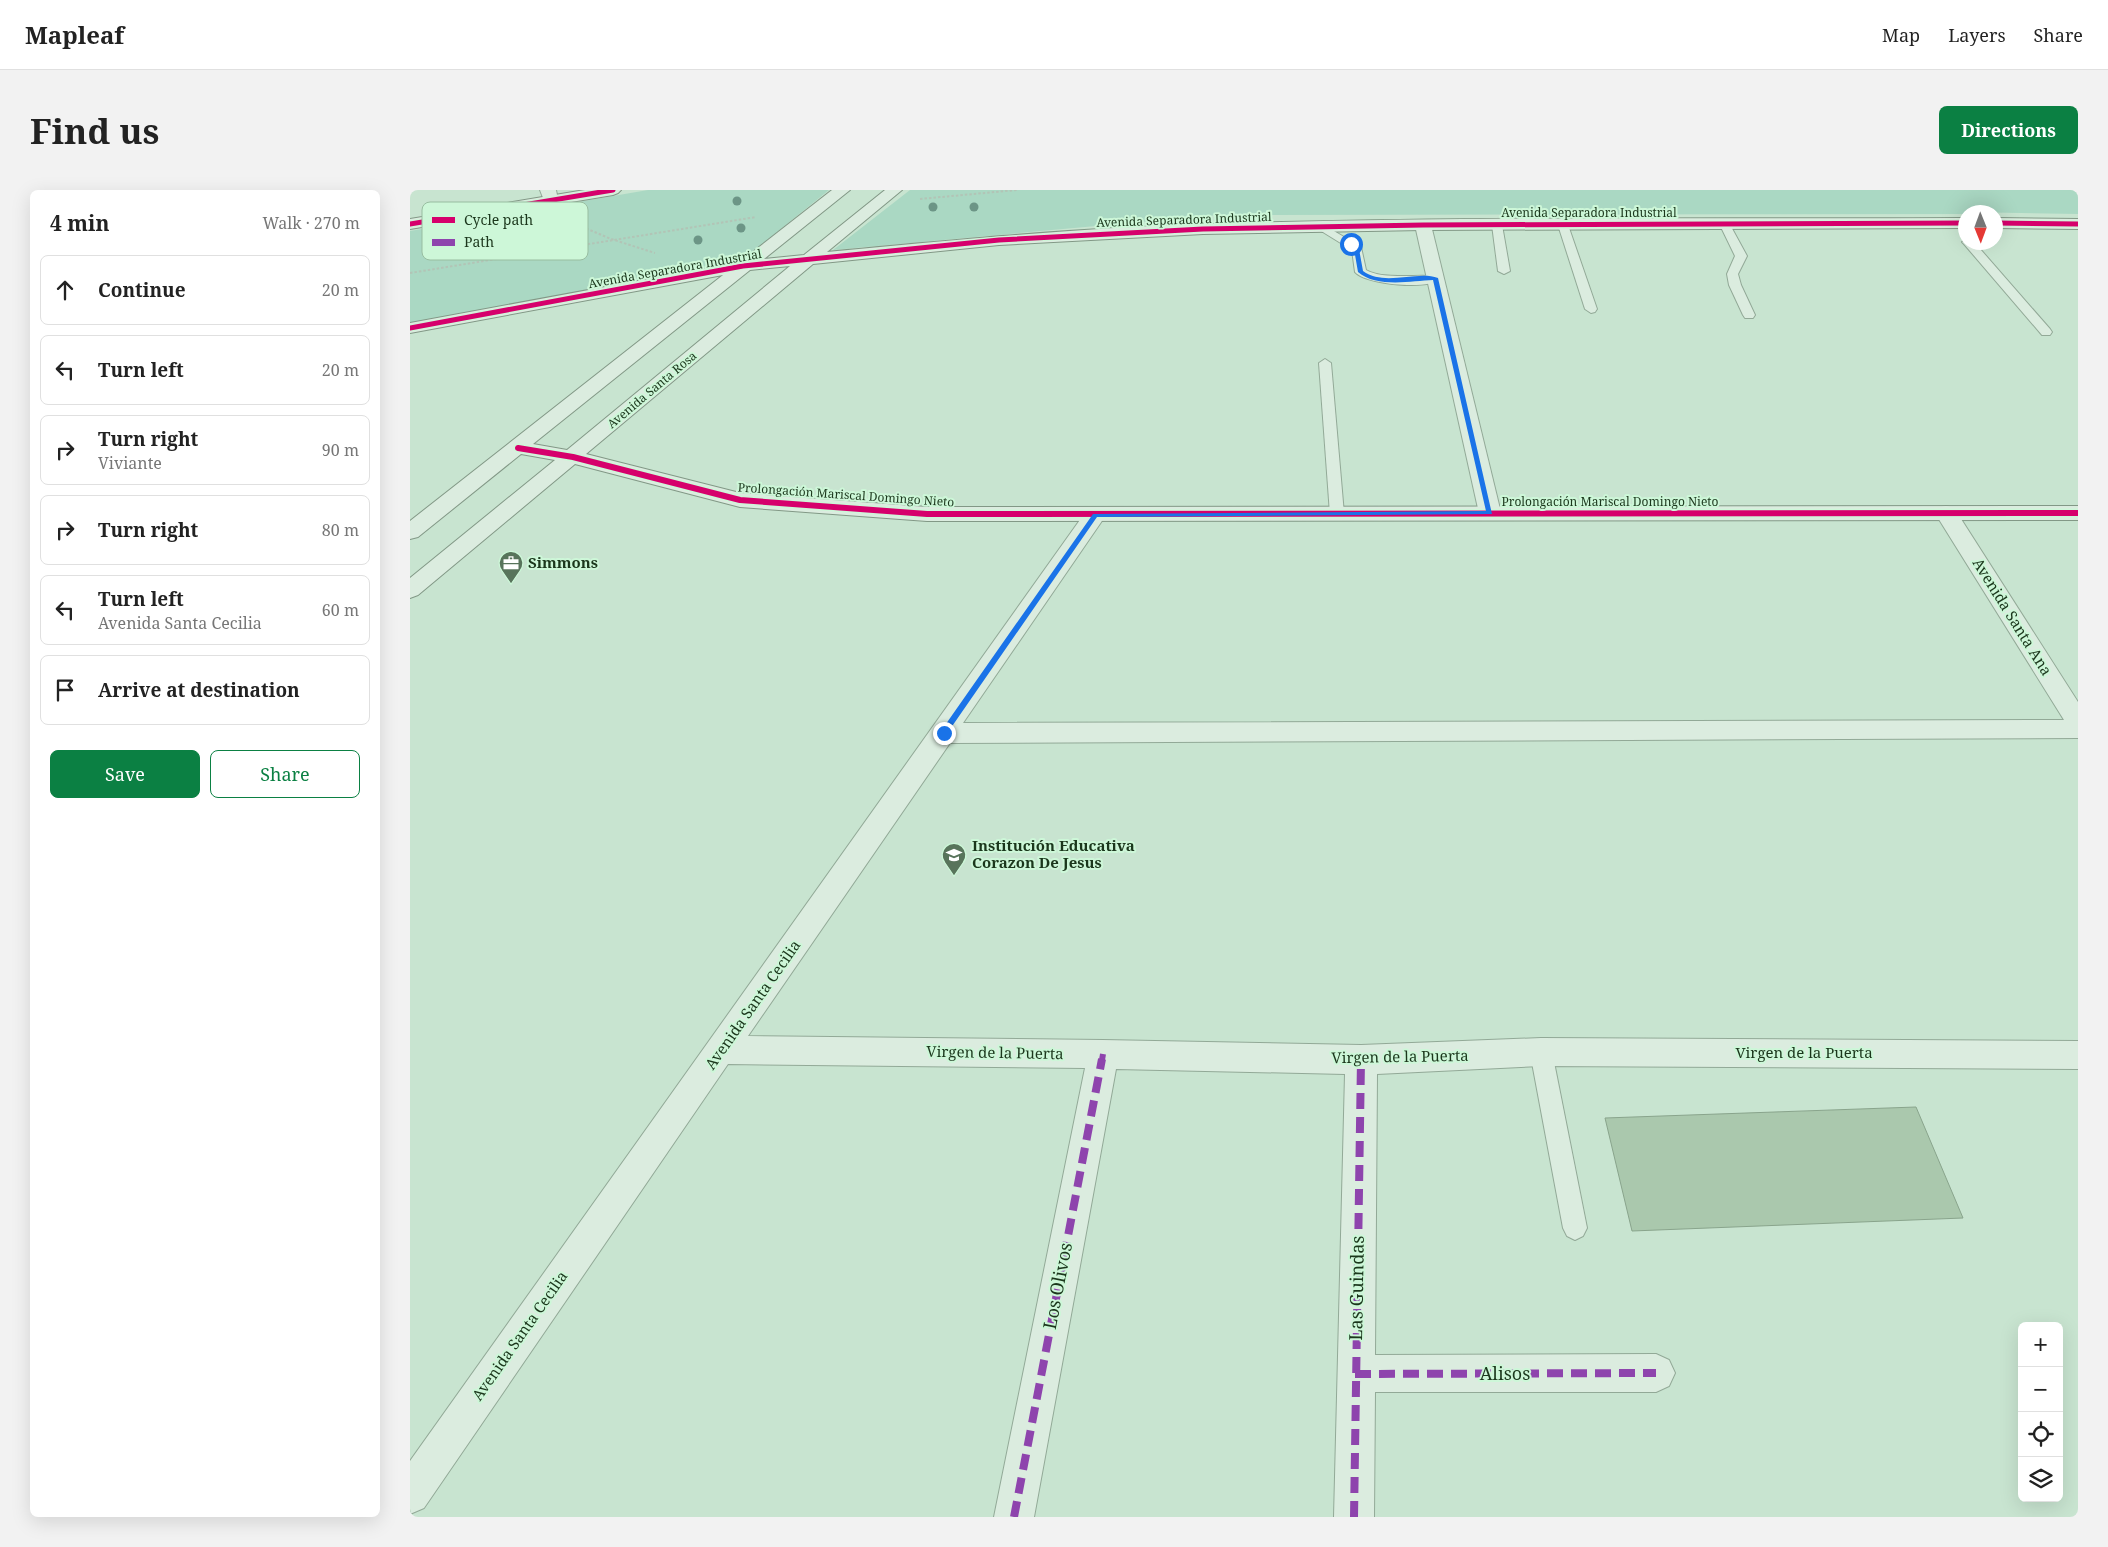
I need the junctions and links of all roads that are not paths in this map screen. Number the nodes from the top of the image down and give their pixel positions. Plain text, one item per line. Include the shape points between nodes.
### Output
1 (613, 190) edge
2 (842, 190) edge
3 (894, 190) edge
4 (549, 195) edge
5 (532, 202) edge
6 (1949, 222) junction
7 (1958, 222) edge
8 (1724, 223) junction
9 (2003, 223) edge
10 (2078, 224) edge
11 (1422, 225) junction
12 (1497, 225) junction
13 (1563, 225) junction
14 (1322, 227) junction
15 (1958, 232) edge
16 (1975, 250) edge
17 (807, 259) junction
18 (743, 266) junction
19 (1504, 271) dead end
20 (1435, 278) junction
21 (1592, 308) dead end
22 (1749, 315) dead end
23 (410, 328) edge
24 (2046, 332) dead end
25 (1325, 363) dead end
26 (518, 448) junction
27 (573, 457) junction
28 (1490, 513) junction
29 (1946, 513) junction
30 (2078, 513) edge
31 (1337, 514) junction
32 (1096, 515) junction
33 (412, 529) edge
34 (410, 590) edge
35 (2078, 722) edge
36 (2078, 729) edge
37 (944, 733) junction
38 (721, 1050) junction
39 (1541, 1052) junction
40 (1103, 1054) junction
41 (2078, 1055) edge
42 (1361, 1060) junction
43 (1575, 1228) dead end
44 (1656, 1373) dead end
45 (1355, 1374) junction
46 (410, 1494) edge
47 (1014, 1517) edge
48 (1354, 1517) edge

1 - 4 street
2 - 18 street
3 - 17 street, Avenida Santa Rosa
4 - 5 street
6 - 7 street, Avenida Separadora Industrial
6 - 8 street, Avenida Separadora Industrial
6 - 15 lane
8 - 13 street, Avenida Separadora Industrial
8 - 22 lane via 1741,256 1732,277
9 - 10 street
11 - 12 street, Avenida Separadora Industrial
11 - 14 street, Avenida Separadora Industrial
11 - 20 street
12 - 13 street, Avenida Separadora Industrial
12 - 19 lane
13 - 21 lane
14 - 17 street, Avenida Separadora Industrial via 1203,229 999,240
14 - 20 lane via 1357,249 1361,272 1368,277 1380,280
16 - 24 lane
17 - 18 street, Avenida Separadora Industrial
17 - 27 street, Avenida Santa Rosa
18 - 23 street, Avenida Separadora Industrial
18 - 26 street
20 - 28 street
25 - 31 lane
26 - 27 street, Prolongación Mariscal Domingo Nieto
26 - 33 street
27 - 32 street, Prolongación Mariscal Domingo Nieto via 740,500 927,514
27 - 34 street, Avenida Santa Rosa
28 - 29 street, Prolongación Mariscal Domingo Nieto
28 - 31 street, Prolongación Mariscal Domingo Nieto
29 - 30 street, Prolongación Mariscal Domingo Nieto
29 - 35 street, Avenida Santa Ana
31 - 32 street, Prolongación Mariscal Domingo Nieto
32 - 37 street, Avenida Santa Cecilia
36 - 37 street
37 - 38 street, Avenida Santa Cecilia
38 - 40 street, Virgen de la Puerta
38 - 46 street, Avenida Santa Cecilia
39 - 41 street, Virgen de la Puerta
39 - 42 street, Virgen de la Puerta
39 - 43 lane
40 - 42 street, Virgen de la Puerta
40 - 47 street, Los Olivos
42 - 45 street, Las Guindas
44 - 45 street, Alisos
45 - 48 street, Las Guindas

